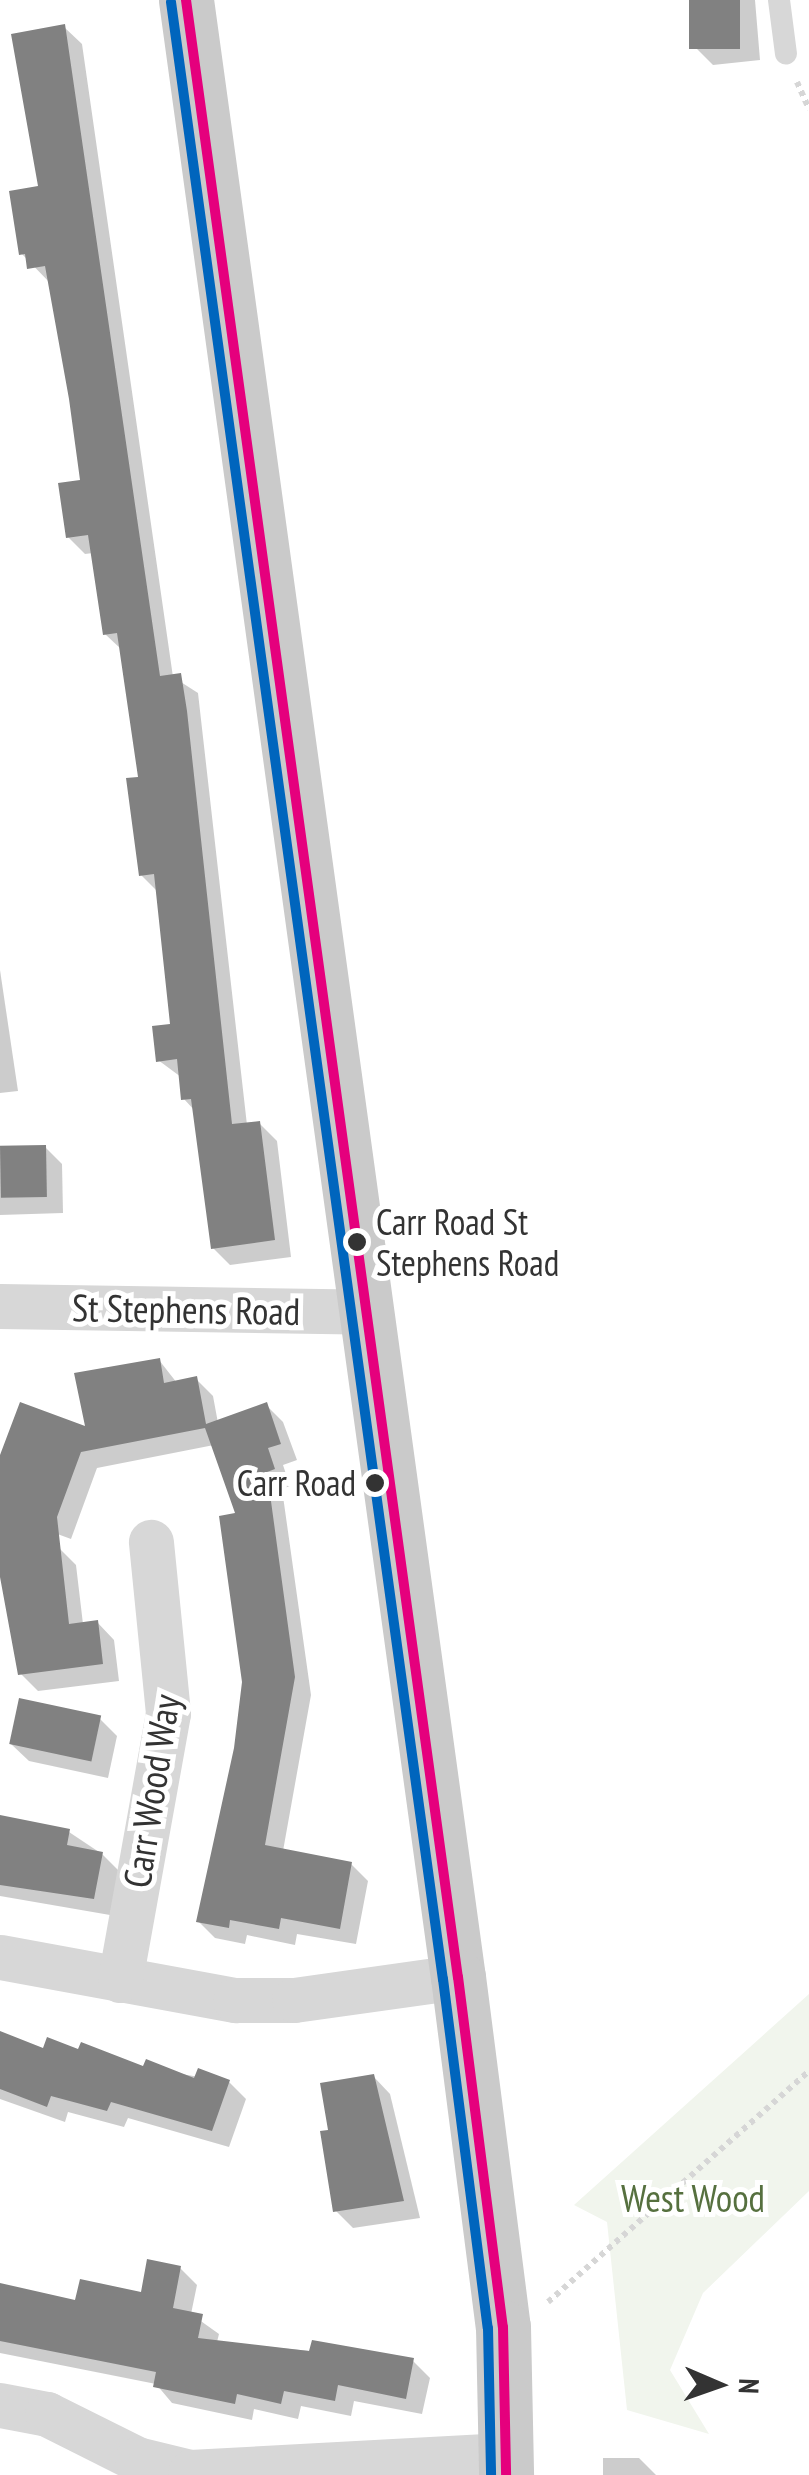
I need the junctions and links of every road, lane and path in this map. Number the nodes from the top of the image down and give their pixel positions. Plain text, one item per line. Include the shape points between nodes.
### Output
1 (186, 0) edge
2 (779, 0) edge
3 (786, 54) dead end
4 (804, 99) dead end
5 (809, 109) edge
6 (0, 1306) edge
7 (372, 1312) junction
8 (151, 1542) dead end
9 (0, 1957) edge
10 (458, 1976) junction
11 (120, 1980) junction
12 (809, 2071) edge
13 (503, 2327) junction
14 (0, 2406) edge
15 (505, 2465) edge
16 (135, 2467) edge

1 - 7 main road
2 - 3 lane
4 - 5 path
6 - 7 street, St Stephens Road
7 - 10 main road
8 - 11 street, Carr Wood Way via 168,1713
9 - 11 street
10 - 11 street via 294,2000 235,2000
10 - 13 main road
12 - 13 path via 542,2307
13 - 15 main road
14 - 16 street via 46,2414
15 - 16 street via 190,2472

